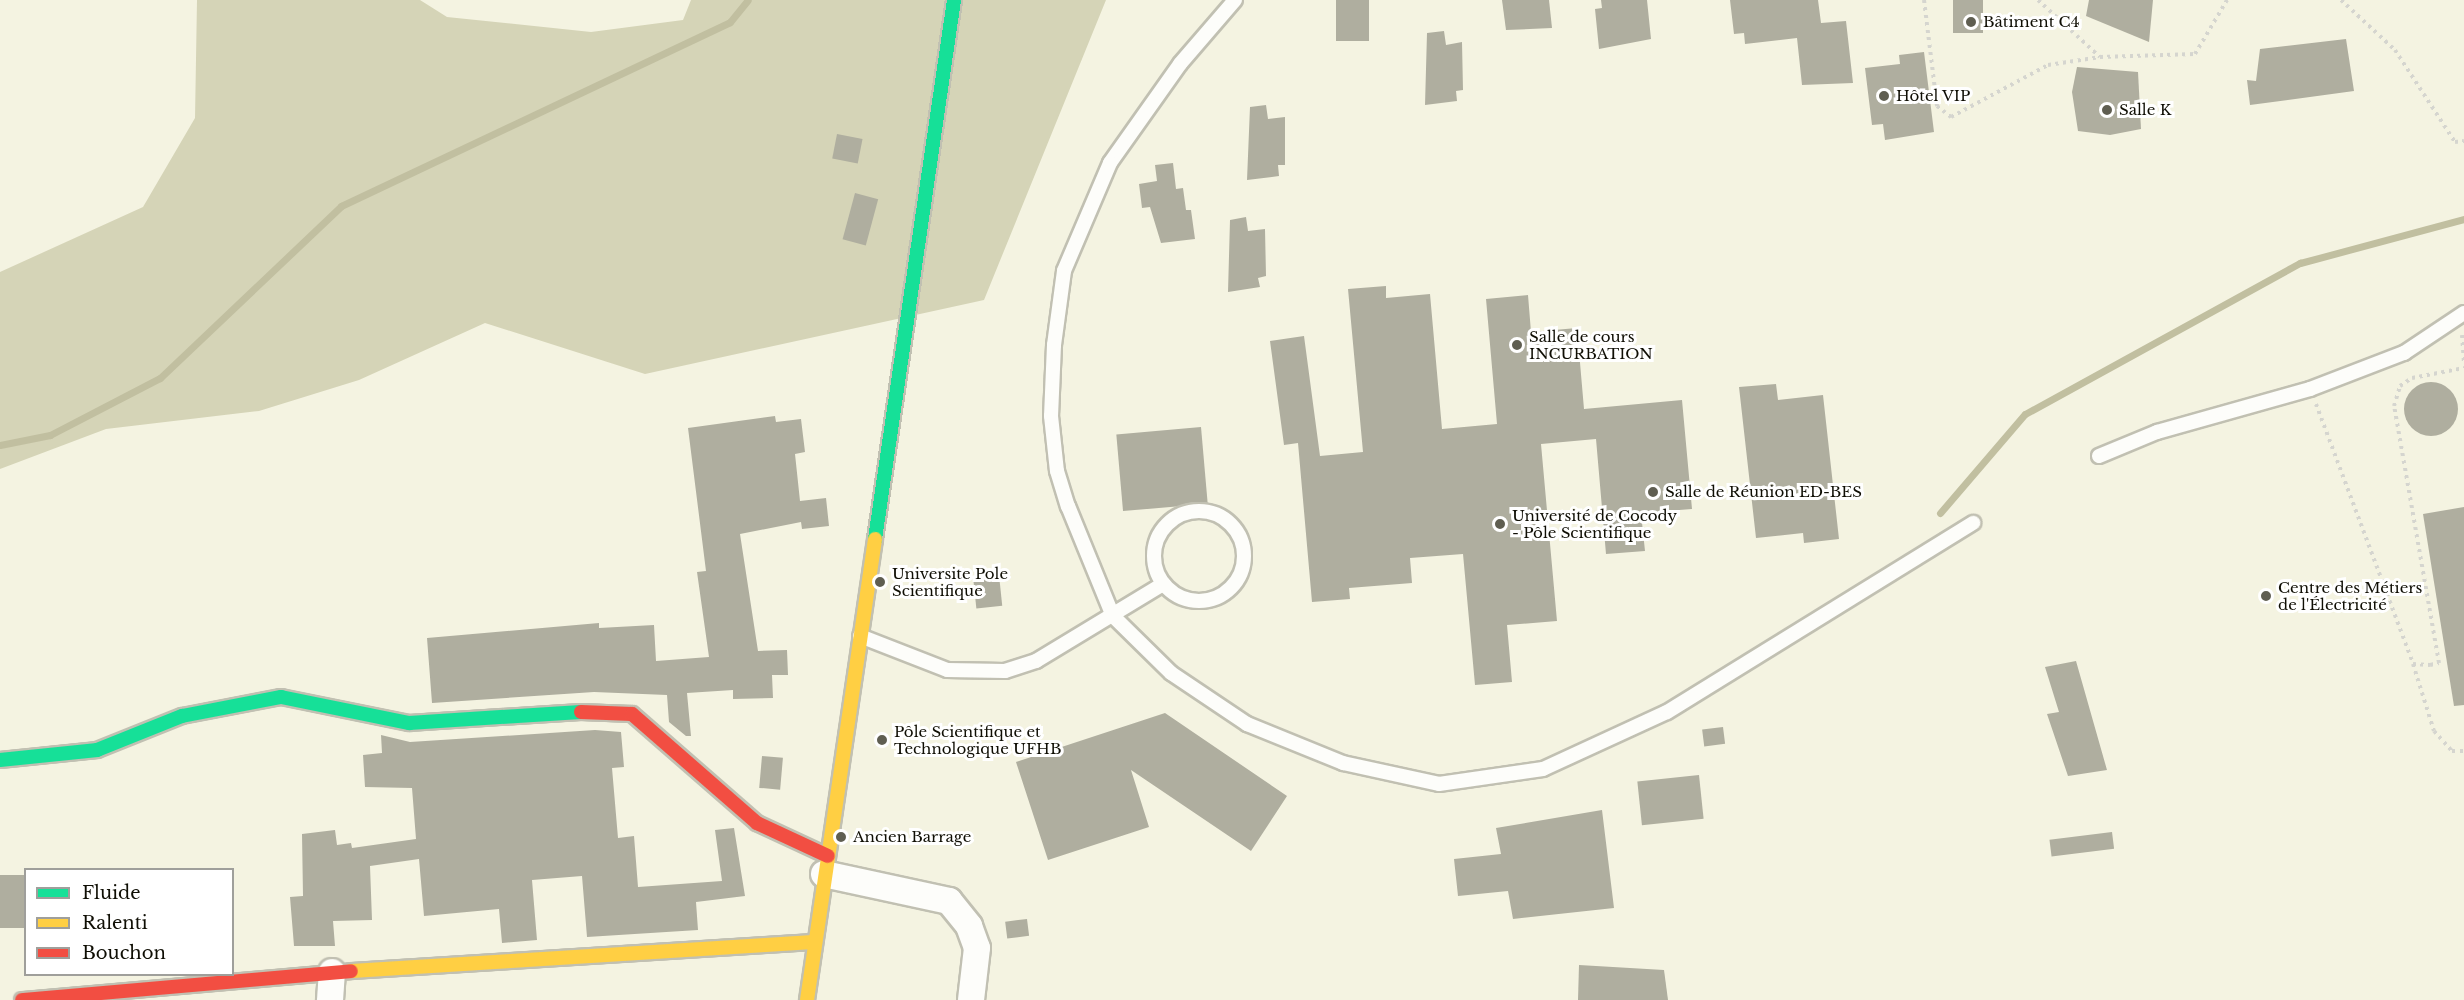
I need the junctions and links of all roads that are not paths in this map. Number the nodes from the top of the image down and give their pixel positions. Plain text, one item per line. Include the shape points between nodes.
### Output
1 (954, 0) edge
2 (1235, 0) edge
3 (2464, 313) edge
4 (2099, 456) dead end
5 (1973, 523) dead end
6 (1163, 584) junction
7 (1113, 616) junction
8 (858, 636) junction
9 (0, 760) edge
10 (826, 865) junction
11 (814, 942) junction
12 (332, 972) junction
13 (22, 1000) edge
14 (330, 1000) edge
15 (807, 1000) edge
16 (971, 1000) edge

1 - 8 street
2 - 7 lane via 1180,64 1110,163 1064,272 1051,416 1057,471
3 - 4 lane via 2404,353 2310,389 2157,432
5 - 7 lane via 1667,712 1543,769 1439,784 1342,763 1247,724 1171,673
6 - 6 lane via 1193,601 1227,592 1244,562 1235,529 1206,511 1172,520 1155,550
6 - 7 lane
7 - 8 lane via 1036,662 976,674 924,664
8 - 10 street
9 - 10 street via 98,750 182,716 281,697 323,702 409,723 595,711 632,714 757,823
10 - 11 street
10 - 16 street via 949,901 969,926 977,948
11 - 12 street
11 - 15 street
12 - 13 street
12 - 14 street

